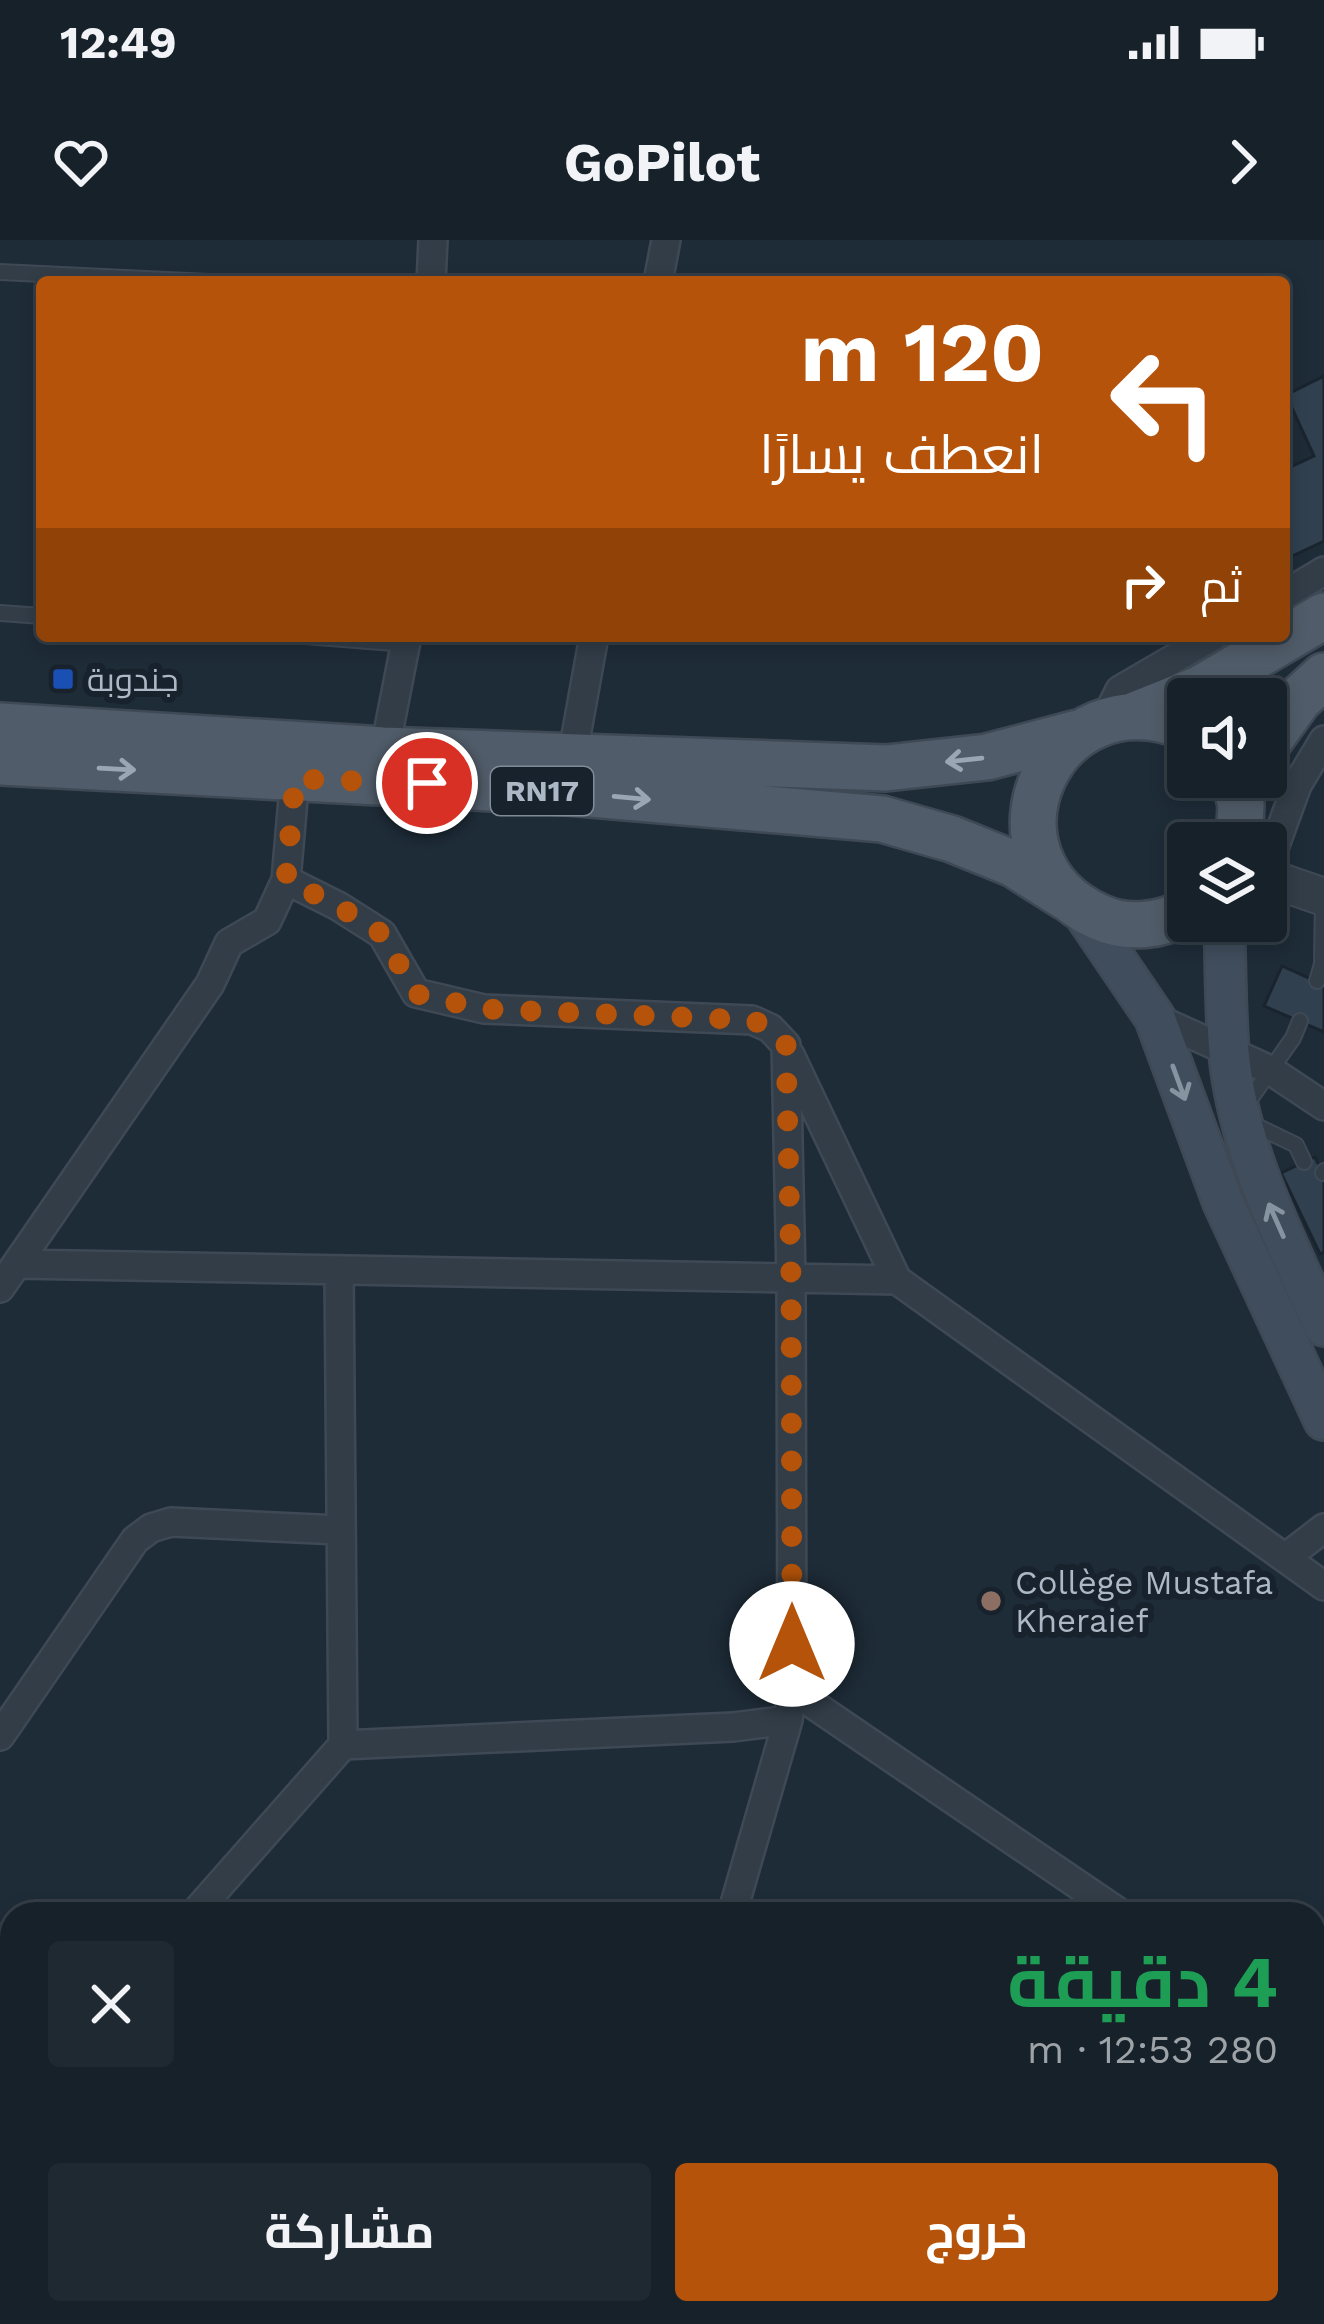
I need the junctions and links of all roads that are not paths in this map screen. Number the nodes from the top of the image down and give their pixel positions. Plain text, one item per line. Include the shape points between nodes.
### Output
1 (433, 240) edge
2 (666, 240) edge
3 (0, 272) edge
4 (128, 276) edge
5 (430, 276) edge
6 (659, 276) edge
7 (1324, 572) edge
8 (1290, 592) edge
9 (0, 613) edge
10 (36, 616) edge
11 (1324, 616) edge
12 (1290, 636) edge
13 (406, 642) edge
14 (593, 642) edge
15 (1203, 642) edge
16 (1280, 642) edge
17 (1324, 676) edge
18 (1287, 716) edge
19 (1167, 719) edge
20 (1106, 722) junction
21 (0, 726) edge
22 (1324, 740) edge
23 (572, 758) junction
24 (297, 761) junction
25 (0, 762) edge
26 (382, 765) junction
27 (886, 767) junction
28 (881, 820) junction
29 (1284, 822) edge
30 (286, 880) junction
31 (1287, 882) edge
32 (1324, 897) edge
33 (1073, 903) junction
34 (1167, 921) edge
35 (1225, 942) edge
36 (1317, 981) dead end
37 (1155, 1018) junction
38 (1300, 1021) dead end
39 (786, 1045) junction
40 (1229, 1054) junction
41 (1270, 1070) junction
42 (1324, 1106) edge
43 (1240, 1116) junction
44 (1304, 1162) dead end
45 (17, 1264) junction
46 (339, 1270) junction
47 (791, 1278) junction
48 (897, 1280) junction
49 (0, 1288) edge
50 (1310, 1306) edge
51 (1324, 1420) edge
52 (1324, 1528) edge
53 (339, 1530) junction
54 (1285, 1558) junction
55 (1324, 1586) edge
56 (792, 1690) junction
57 (788, 1720) junction
58 (0, 1736) edge
59 (343, 1745) junction
60 (205, 1902) edge
61 (735, 1902) edge
62 (1103, 1902) edge

1 - 5 street
2 - 6 street
3 - 4 lane
7 - 8 street
9 - 10 lane
11 - 12 main road, RN17
13 - 26 street
14 - 23 street
15 - 20 street via 1120,690
16 - 20 main road, RN17 via 1200,689
17 - 18 main road
19 - 20 main road, RN17
20 -> 27 main road, RN17 via 987,757
20 - 33 main road, RN17 via 1055,754 1033,812 1046,872
21 - 24 main road, RN17
22 - 29 street
23 - 26 main road, RN17
23 - 27 main road, RN17
25 -> 24 main road, RN17
24 - 26 main road, RN17
24 - 30 street
26 -> 28 main road, RN17
27 - 28 main road
28 - 33 main road, RN17 via 973,847
30 - 39 street via 382,934 416,994 484,1009 752,1020
30 - 45 street via 267,922 229,943
31 - 32 street
32 - 36 lane
33 - 34 main road, RN17 via 1110,922
33 - 37 main road
35 - 40 main road
37 - 40 street
37 -> 50 main road via 1222,1202
38 - 41 lane
39 - 47 street
39 - 48 street
40 - 41 street
40 - 43 main road
41 - 42 street
41 - 43 lane
43 - 44 lane via 1296,1145
50 -> 43 main road
45 - 46 street
45 - 49 street
46 - 47 street
46 - 53 street
47 - 48 street
47 - 56 street
48 - 54 street
50 - 51 main road
52 - 54 street
53 - 58 street via 171,1522 151,1528
53 - 59 street
54 - 55 street
56 - 57 street
56 - 62 street
57 - 59 street
57 - 61 street
59 - 60 street

